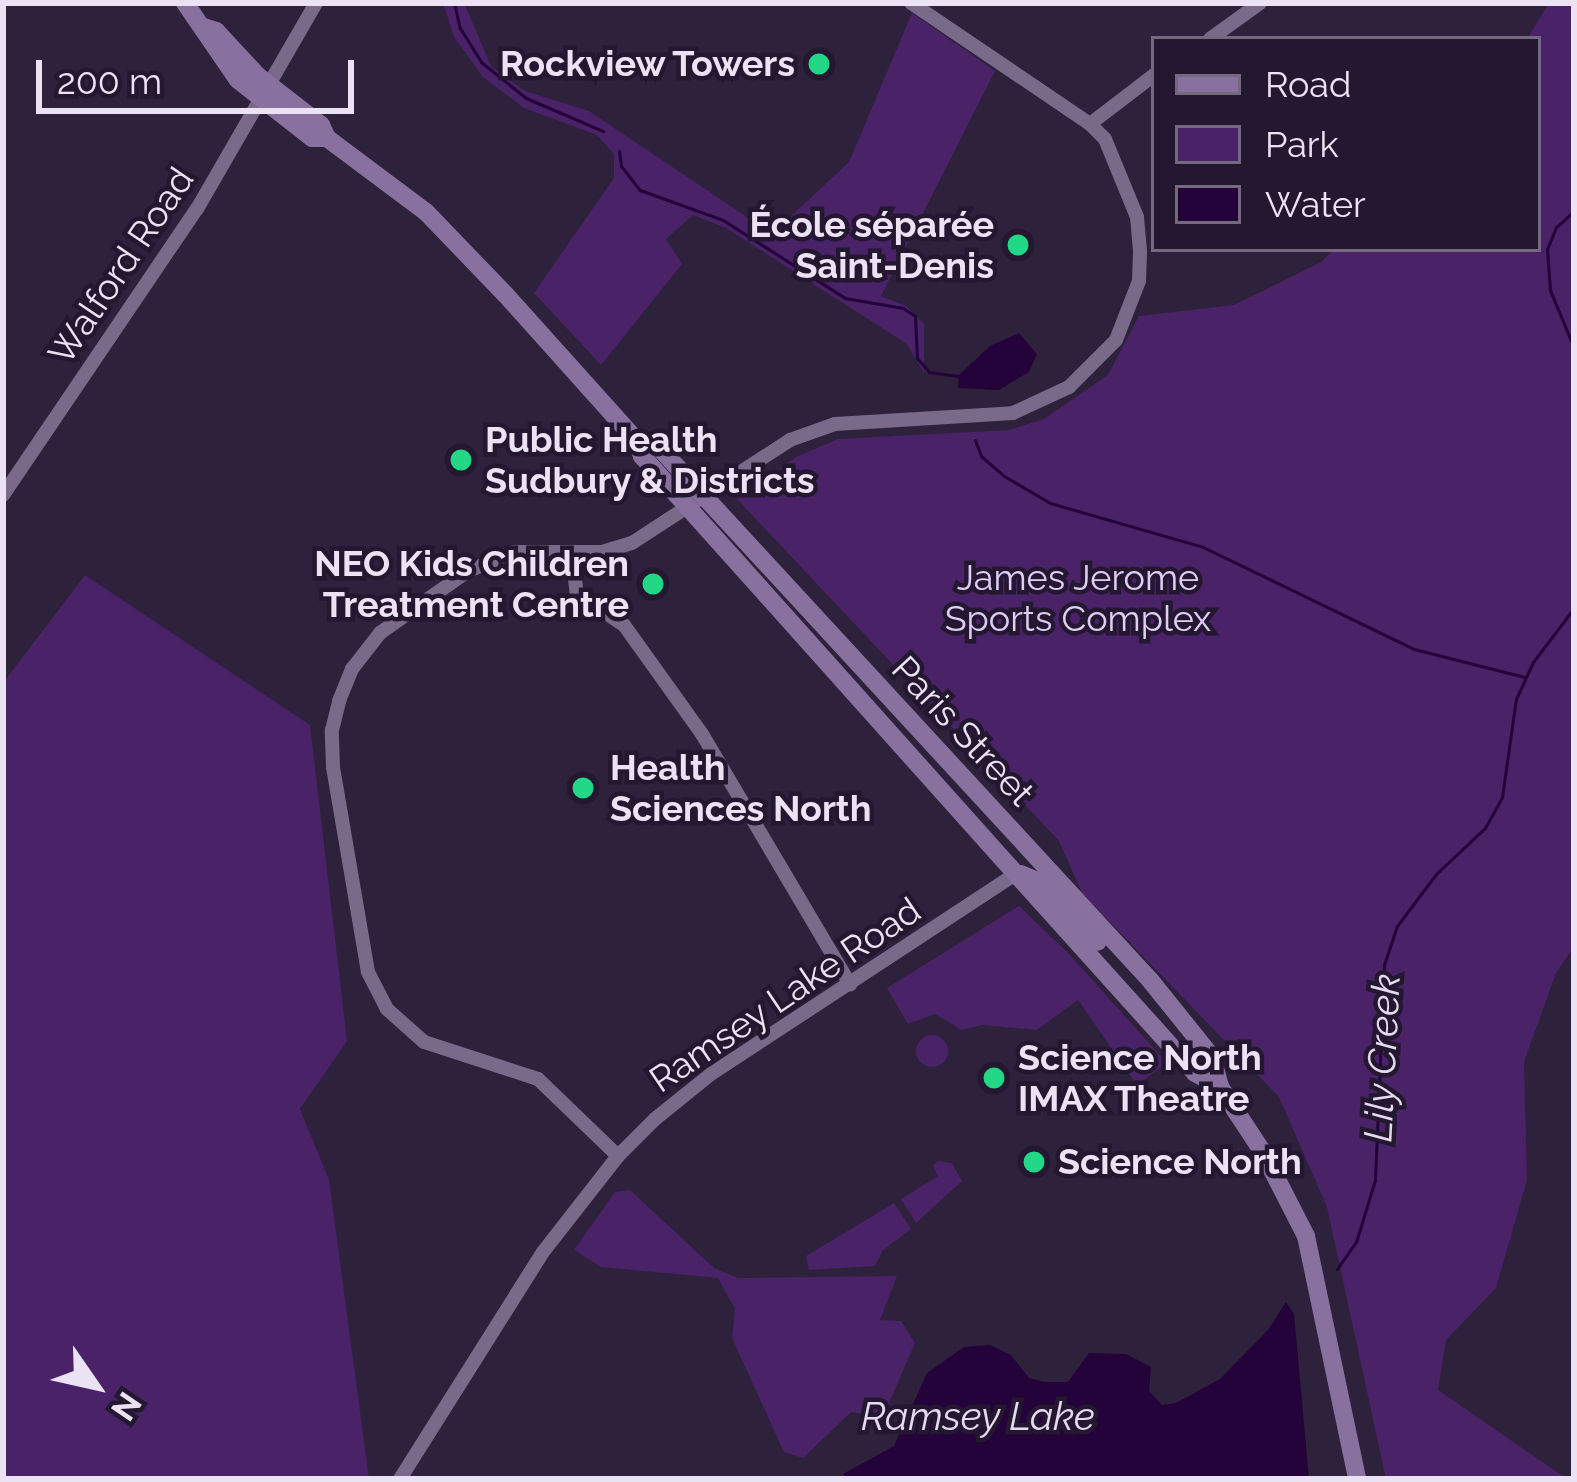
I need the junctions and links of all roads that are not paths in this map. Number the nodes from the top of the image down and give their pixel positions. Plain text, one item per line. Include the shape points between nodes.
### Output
1 (185, 3) edge
2 (316, 3) edge
3 (911, 3) edge
4 (1260, 3) edge
5 (1214, 36) edge
6 (1151, 78) edge
7 (262, 90) junction
8 (1090, 124) junction
9 (3, 495) edge
10 (696, 503) junction
11 (572, 555) junction
12 (1018, 837) junction
13 (1016, 874) junction
14 (850, 984) junction
15 (1212, 1057) junction
16 (1220, 1087) junction
17 (618, 1156) junction
18 (400, 1479) edge
19 (1357, 1479) edge

1 - 7 main road, Paris Street via 206,40
2 - 7 street, Walford Road
3 - 8 street
4 - 5 street
6 - 8 street
7 - 9 street, Walford Road via 197,209
7 - 10 main road, Paris Street via 321,125 327,138 426,212 637,441 642,456
8 - 10 street via 1117,159 1140,251 1130,310 1095,364 1069,387 1013,413 835,424 790,440
10 - 11 street via 632,543
10 - 12 main road, Paris Street
10 - 13 main road, Paris Street
11 - 14 street via 577,594 624,625 702,734
11 - 17 street via 495,558 380,633 339,701 333,766 368,972 387,1009 424,1042 538,1079
12 - 13 main road via 1024,854
12 - 15 main road, Paris Street
13 - 14 street, Ramsey Lake Road
13 - 15 main road via 1042,883
13 - 16 main road, Paris Street via 1195,1072
14 - 17 street, Ramsey Lake Road via 711,1074
15 - 16 main road, Paris Street
16 - 19 main road, Paris Street via 1306,1236
17 - 18 street, Ramsey Lake Road via 543,1252

